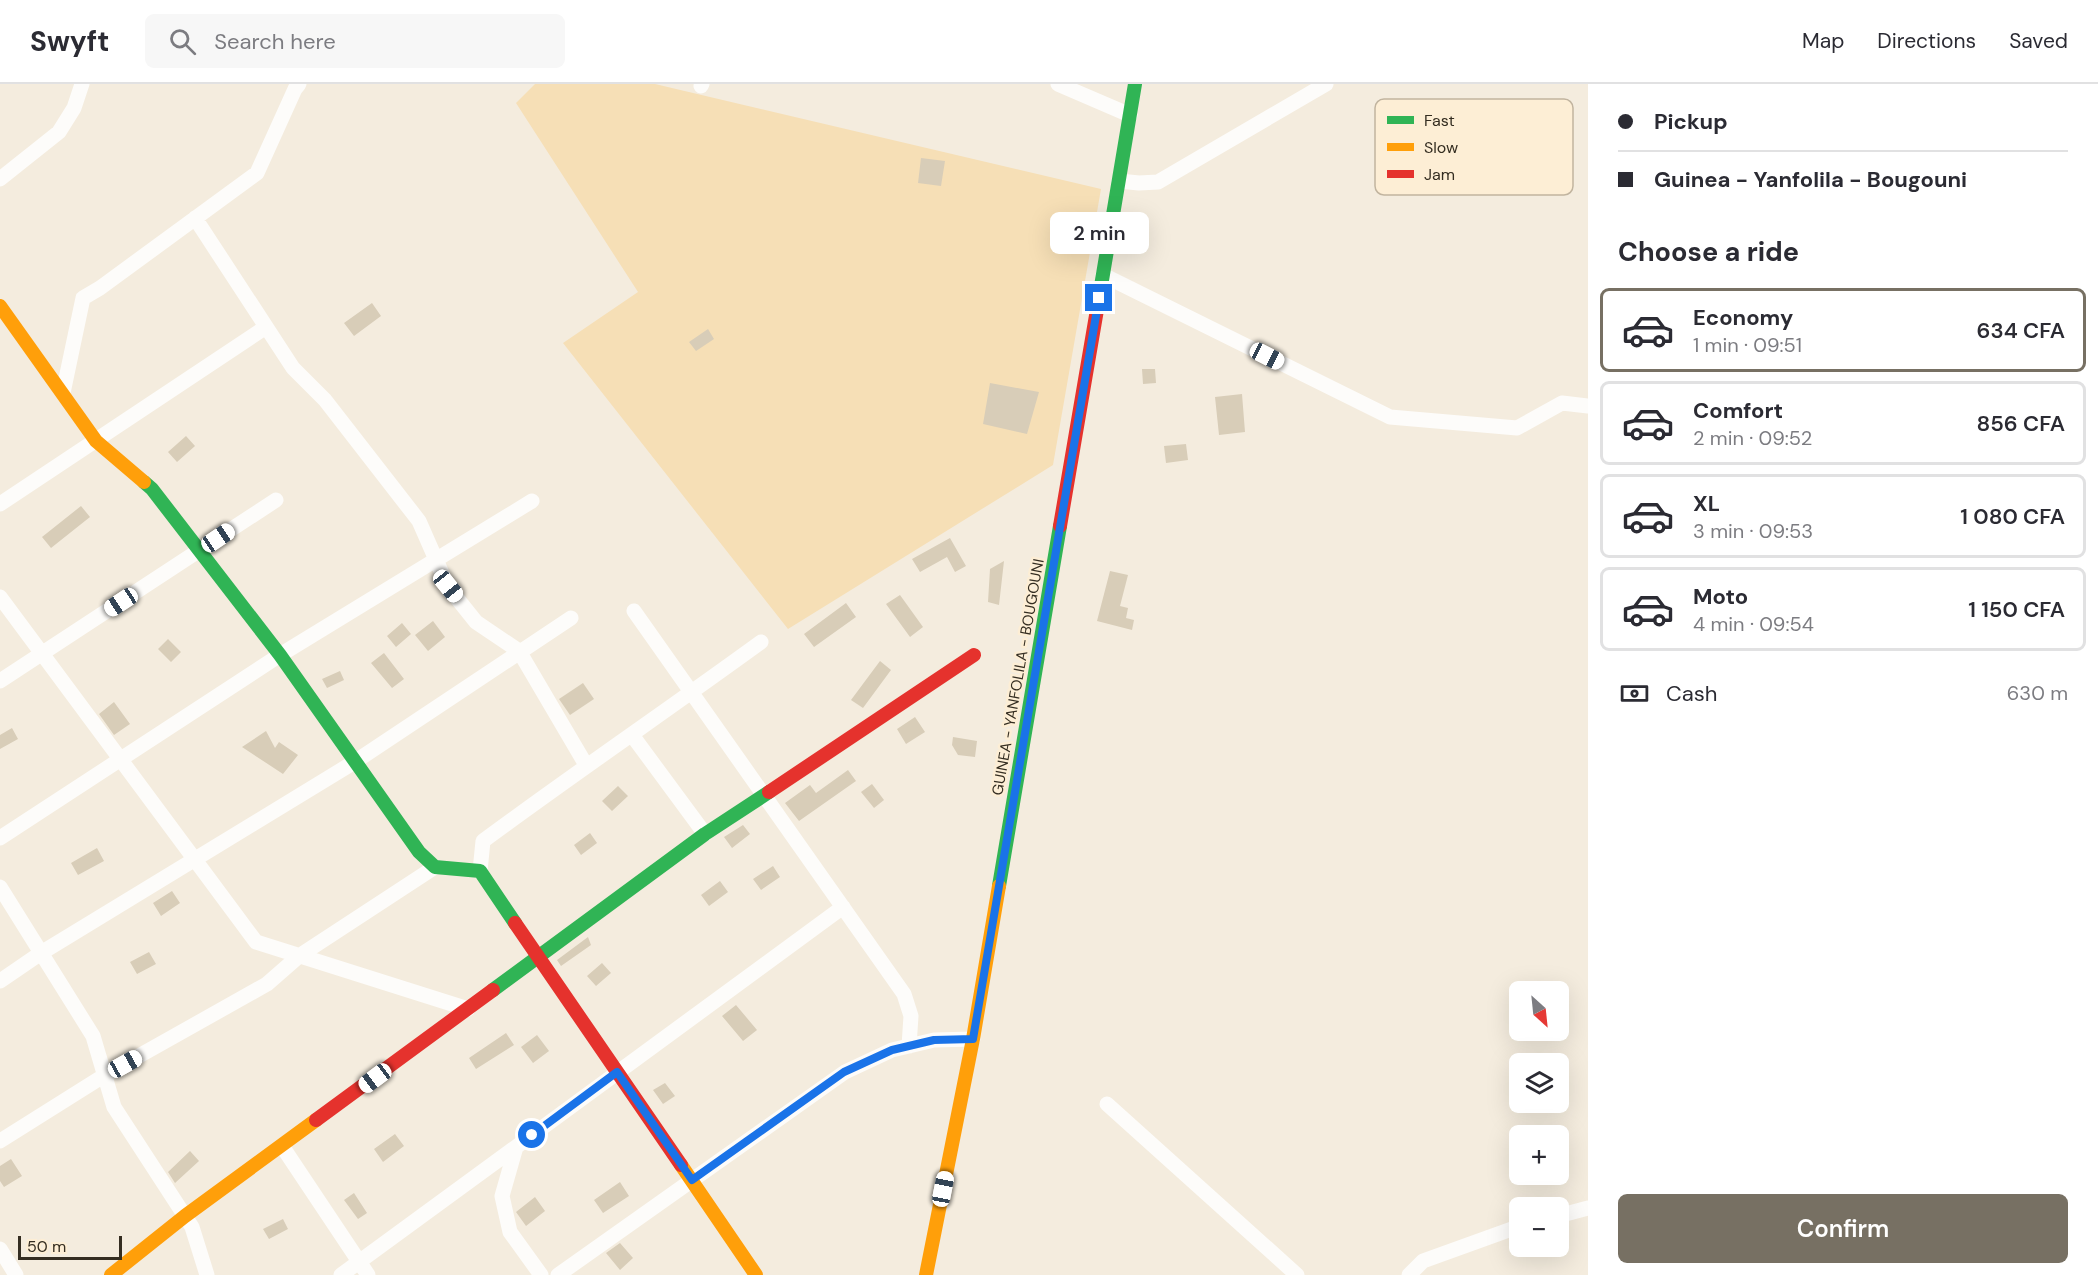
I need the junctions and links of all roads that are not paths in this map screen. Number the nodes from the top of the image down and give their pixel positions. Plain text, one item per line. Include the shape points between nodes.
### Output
1 (82, 84) edge
2 (299, 84) edge
3 (1058, 84) edge
4 (1136, 84) edge
5 (1326, 84) edge
6 (1130, 115) junction
7 (0, 179) edge
8 (1119, 181) junction
9 (195, 218) junction
10 (1103, 275) junction
11 (0, 306) edge
12 (266, 327) junction
13 (63, 393) junction
14 (1588, 406) edge
15 (96, 441) junction
16 (276, 500) dead end
17 (532, 501) dead end
18 (0, 504) edge
19 (199, 551) junction
20 (436, 560) junction
21 (0, 597) edge
22 (634, 611) dead end
23 (571, 618) dead end
24 (761, 642) dead end
25 (519, 651) junction
26 (42, 654) junction
27 (974, 655) dead end
28 (280, 656) junction
29 (0, 681) edge
30 (692, 692) junction
31 (632, 735) junction
32 (121, 760) junction
33 (356, 761) junction
34 (586, 765) junction
35 (764, 795) junction
36 (705, 834) junction
37 (0, 838) edge
38 (195, 858) junction
39 (435, 867) junction
40 (480, 871) junction
41 (0, 887) edge
42 (843, 907) junction
43 (41, 953) junction
44 (299, 956) junction
45 (538, 957) junction
46 (0, 981) edge
47 (468, 1009) junction
48 (973, 1039) junction
49 (909, 1046) junction
50 (617, 1072) junction
51 (105, 1075) junction
52 (1107, 1104) dead end
53 (0, 1141) edge
54 (282, 1146) junction
55 (516, 1147) junction
56 (692, 1180) junction
57 (1588, 1208) edge
58 (1569, 1213) edge
59 (185, 1216) junction
60 (1509, 1230) edge
61 (0, 1250) edge
62 (359, 1262) junction
63 (16, 1275) edge
64 (111, 1275) edge
65 (207, 1275) edge
66 (341, 1275) edge
67 (368, 1275) edge
68 (541, 1275) edge
69 (558, 1275) edge
70 (756, 1275) edge
71 (926, 1275) edge
72 (1296, 1275) edge
73 (1409, 1275) edge

1 - 7 street via 74,108 58,132
2 - 9 street via 257,172
3 - 6 street
4 - 6 street, GUINEA - YANFOLILA - BOUGOUNI
5 - 8 street via 1158,182
6 - 8 street, GUINEA - YANFOLILA - BOUGOUNI
8 - 10 street, GUINEA - YANFOLILA - BOUGOUNI
9 - 12 street
9 - 13 street via 83,298
10 - 14 street via 1390,417 1517,428 1562,403
10 - 48 street, GUINEA - YANFOLILA - BOUGOUNI
11 - 13 street
12 - 15 street
12 - 20 street via 293,368 325,400 419,521
13 - 15 street
15 - 18 street
15 - 19 street via 152,489
16 - 19 street
17 - 20 street
19 - 26 street
19 - 28 street
20 - 25 street via 448,586 476,622
20 - 28 street
21 - 26 street
22 - 30 street
23 - 25 street
24 - 30 street
25 - 33 street
25 - 34 street
26 - 29 street
26 - 32 street
27 - 35 street
28 - 32 street
28 - 33 street
30 - 31 street
30 - 35 street
31 - 34 street
31 - 36 street
32 - 37 street
32 - 38 street
33 - 38 street
33 - 39 street via 419,852
34 - 40 street via 483,841
35 - 36 street
35 - 42 street
36 - 45 street
38 - 43 street
38 - 44 street via 256,942
39 - 40 street
39 - 44 street
40 - 45 street
41 - 43 street
42 - 49 street via 904,994 911,1016
42 - 50 street
43 - 46 street
43 - 51 street via 93,1036
44 - 47 street
44 - 51 street via 267,984
45 - 47 street
45 - 50 street
47 - 54 street
48 - 49 street via 934,1040
48 - 71 street, GUINEA - YANFOLILA - BOUGOUNI
49 - 56 street via 844,1072
50 - 55 street
50 - 56 street
51 - 53 street
51 - 59 street via 114,1107
52 - 72 street
54 - 59 street
54 - 62 street
55 - 62 street
55 - 68 street via 502,1196 510,1232
56 - 69 street
56 - 70 street
57 - 58 street
59 - 64 street
59 - 65 street
60 - 73 street via 1423,1261
61 - 63 street
62 - 66 street
62 - 67 street

